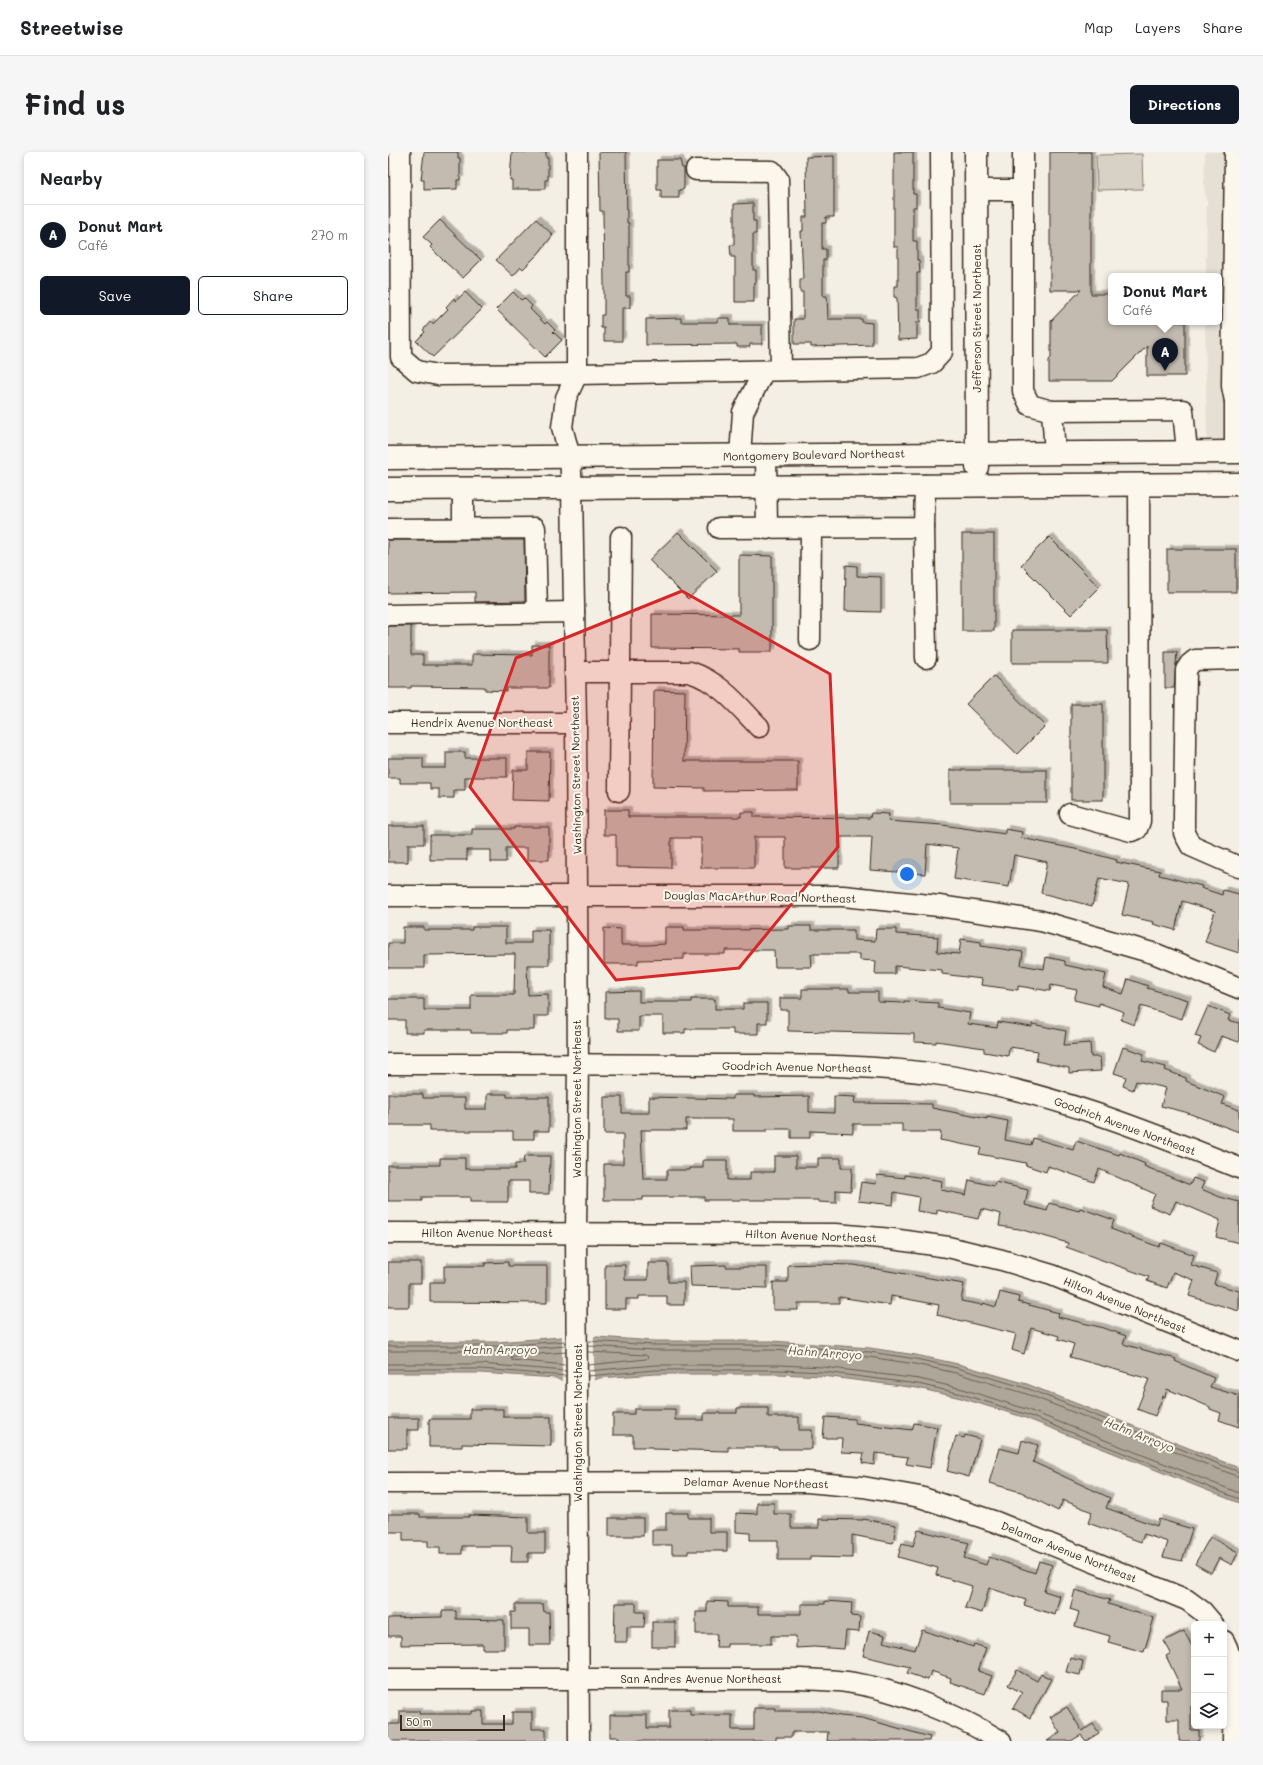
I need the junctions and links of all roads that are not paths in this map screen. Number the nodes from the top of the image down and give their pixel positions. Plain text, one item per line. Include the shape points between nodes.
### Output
1 (400, 152) edge
2 (577, 152) edge
3 (942, 152) edge
4 (976, 152) edge
5 (1023, 152) edge
6 (1236, 152) edge
7 (696, 170) dead end
8 (976, 190) junction
9 (1023, 190) junction
10 (772, 371) junction
11 (577, 374) junction
12 (1237, 401) edge
13 (1052, 411) junction
14 (1188, 452) junction
15 (1237, 452) edge
16 (977, 453) junction
17 (1056, 453) junction
18 (766, 455) junction
19 (740, 456) junction
20 (570, 457) junction
21 (388, 458) edge
22 (1139, 484) junction
23 (1239, 484) edge
24 (925, 485) junction
25 (976, 485) junction
26 (766, 487) junction
27 (388, 489) edge
28 (463, 489) junction
29 (572, 489) junction
30 (924, 527) junction
31 (462, 528) junction
32 (719, 528) dead end
33 (810, 528) junction
34 (388, 529) edge
35 (767, 529) junction
36 (621, 537) dead end
37 (574, 612) junction
38 (537, 613) junction
39 (388, 615) edge
40 (810, 640) dead end
41 (926, 658) dead end
42 (1239, 659) edge
43 (575, 672) junction
44 (620, 672) junction
45 (388, 723) edge
46 (576, 723) junction
47 (760, 727) dead end
48 (619, 791) dead end
49 (1070, 814) dead end
50 (1239, 867) edge
51 (388, 896) edge
52 (577, 896) junction
53 (1239, 988) edge
54 (388, 1064) edge
55 (578, 1064) junction
56 (1239, 1168) edge
57 (576, 1232) junction
58 (388, 1233) edge
59 (1239, 1351) edge
60 (579, 1482) junction
61 (388, 1483) edge
62 (1210, 1621) edge
63 (1227, 1648) edge
64 (388, 1679) edge
65 (579, 1679) junction
66 (579, 1741) edge
67 (1001, 1741) edge
68 (1233, 1741) edge

1 - 11 street via 401,357 417,371 438,375
2 - 11 street
3 - 10 street via 942,352 932,363 918,368
4 - 8 main road, Jefferson Street Northeast
5 - 9 street
6 - 12 street via 1232,386
7 - 10 street via 772,170 778,179
8 - 9 street
8 - 16 main road, Jefferson Street Northeast
9 - 13 street via 1023,391 1030,404
10 - 11 street
10 - 19 street via 743,412
11 - 20 street, Washington Street Northeast via 566,398 562,427
12 - 15 street
13 - 14 street via 1183,410
13 - 17 street
14 - 15 main road, Montgomery Boulevard Northeast
14 - 17 main road, Montgomery Boulevard Northeast
16 - 17 main road, Montgomery Boulevard Northeast
16 - 18 main road, Montgomery Boulevard Northeast
16 - 25 main road, Jefferson Street Northeast
18 - 19 main road, Montgomery Boulevard Northeast
18 - 26 street
19 - 20 main road, Montgomery Boulevard Northeast
20 - 21 main road, Montgomery Boulevard Northeast
20 - 29 street, Washington Street Northeast
22 - 23 main road
22 - 25 main road
22 - 49 street via 1140,821 1137,829 1131,831
24 - 25 main road
24 - 26 main road
24 - 30 street
26 - 29 main road
26 - 35 street
27 - 28 main road
28 - 29 main road
28 - 31 street
29 - 37 street, Washington Street Northeast
30 - 33 street
30 - 41 street
31 - 34 street
31 - 38 street via 535,528
32 - 35 street
33 - 35 street
33 - 40 street
36 - 44 street
37 - 38 street
37 - 43 street, Washington Street Northeast
38 - 39 street
42 - 50 street via 1195,660 1186,670 1184,818 1184,833 1191,846
43 - 44 street
43 - 46 street, Washington Street Northeast
44 - 47 street via 690,672 700,675 725,690
44 - 48 street
45 - 46 street, Hendrix Avenue Northeast
46 - 52 street, Washington Street Northeast
51 - 52 street, Douglas MacArthur Road Northeast
52 - 53 street, Douglas MacArthur Road Northeast via 842,896 939,906 1041,921 1156,954
52 - 55 street, Washington Street Northeast
54 - 55 street, Goodrich Avenue Northeast
55 - 56 street, Goodrich Avenue Northeast via 854,1066 948,1076 1011,1088 1078,1107
55 - 57 street, Washington Street Northeast
57 - 58 street, Hilton Avenue Northeast
57 - 59 street, Hilton Avenue Northeast via 836,1234 948,1247 1052,1275
57 - 60 street, Washington Street Northeast
60 - 61 street, Delamar Avenue Northeast
60 - 62 street, Delamar Avenue Northeast via 807,1482 863,1487 920,1497 996,1522 1187,1600
60 - 65 street, Washington Street Northeast
63 - 68 street via 1233,1674
64 - 65 street, San Andres Avenue Northeast
65 - 66 street, Washington Street Northeast
65 - 67 street, San Andres Avenue Northeast via 801,1679 848,1682 900,1695 972,1724

